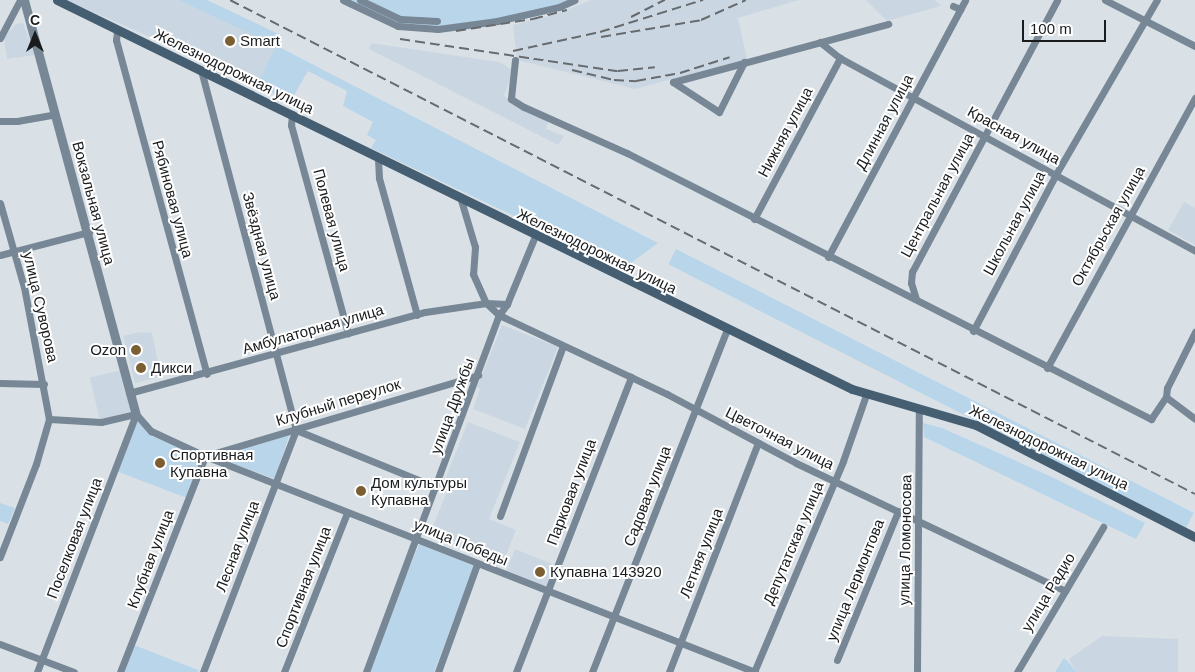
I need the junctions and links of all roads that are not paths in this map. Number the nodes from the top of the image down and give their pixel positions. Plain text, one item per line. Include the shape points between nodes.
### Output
1 (22, 0) edge
2 (57, 0) edge
3 (343, 0) edge
4 (360, 0) edge
5 (575, 0) edge
6 (965, 0) edge
7 (1057, 0) edge
8 (1105, 0) edge
9 (1157, 0) edge
10 (437, 21) dead end
11 (1145, 21) junction
12 (888, 24) dead end
13 (117, 31) junction
14 (0, 38) edge
15 (820, 42) junction
16 (1195, 46) edge
17 (840, 58) junction
18 (515, 60) dead end
19 (744, 62) junction
20 (201, 70) junction
21 (913, 97) junction
22 (1195, 98) edge
23 (56, 114) junction
24 (292, 114) junction
25 (0, 121) edge
26 (985, 134) junction
27 (378, 159) junction
28 (1056, 174) junction
29 (462, 200) junction
30 (0, 203) edge
31 (1130, 214) junction
32 (754, 219) junction
33 (89, 232) junction
34 (535, 236) junction
35 (1195, 251) edge
36 (14, 252) junction
37 (0, 255) edge
38 (828, 257) junction
39 (916, 299) junction
40 (486, 303) junction
41 (507, 304) junction
42 (416, 315) junction
43 (499, 315) junction
44 (726, 330) junction
45 (973, 331) junction
46 (1195, 332) edge
47 (348, 333) junction
48 (563, 346) junction
49 (276, 354) junction
50 (1047, 368) junction
51 (207, 374) junction
52 (478, 375) junction
53 (631, 377) junction
54 (0, 383) edge
55 (44, 384) junction
56 (129, 393) junction
57 (866, 395) junction
58 (1166, 397) junction
59 (695, 409) junction
60 (919, 409) junction
61 (136, 414) junction
62 (48, 419) junction
63 (1195, 419) edge
64 (296, 428) junction
65 (758, 443) junction
66 (205, 456) junction
67 (835, 481) junction
68 (276, 483) junction
69 (436, 487) junction
70 (898, 510) junction
71 (347, 513) junction
72 (500, 516) dead end
73 (920, 520) junction
74 (1103, 527) dead end
75 (1195, 537) edge
76 (418, 539) junction
77 (0, 557) edge
78 (477, 564) junction
79 (548, 591) junction
80 (1065, 591) junction
81 (614, 616) junction
82 (681, 642) junction
83 (0, 644) edge
84 (42, 660) junction
85 (837, 660) dead end
86 (37, 672) edge
87 (74, 672) edge
88 (120, 672) edge
89 (203, 672) edge
90 (284, 672) edge
91 (366, 672) edge
92 (438, 672) edge
93 (516, 672) edge
94 (592, 672) edge
95 (669, 672) edge
96 (754, 672) edge
97 (917, 672) edge
98 (1017, 672) edge

1 - 14 street
1 - 23 street, Вокзальная улица
2 - 13 main road, Железнодорожная улица
3 - 5 street via 398,26 438,28 497,21 559,7
4 - 10 street via 400,19
6 - 21 street, Длинная улица via 956,7
7 - 26 street, Центральная улица
8 - 11 street
9 - 11 street, Школьная улица
11 - 16 street
11 - 28 street, Школьная улица
12 - 15 street
13 - 20 main road, Железнодорожная улица
13 - 51 street, Рябиновая улица via 116,40
15 - 17 street, Красная улица
15 - 19 street
17 - 21 street, Красная улица
17 - 32 street, Нижняя улица
18 - 32 street via 510,99 628,153
19 - 19 street via 719,112 673,82 682,79
20 - 24 main road, Железнодорожная улица
20 - 49 street, Звёздная улица
21 - 26 street, Красная улица
21 - 38 street, Длинная улица
22 - 31 street, Октябрьская улица
23 - 25 street
23 - 33 street, Вокзальная улица
24 - 27 main road, Железнодорожная улица
24 - 47 street, Полевая улица via 291,125
26 - 28 street, Красная улица
26 - 39 street, Центральная улица via 912,272 911,283
27 - 29 main road, Железнодорожная улица
27 - 42 street via 379,178
28 - 31 street, Красная улица
28 - 45 street, Школьная улица
29 - 34 main road, Железнодорожная улица
29 - 40 street via 475,247 473,274
30 - 36 street, улица Суворова
31 - 35 street, Красная улица
31 - 50 street, Октябрьская улица
32 - 38 street
33 - 36 street
33 - 56 street, Вокзальная улица
34 - 41 street, улица Дружбы
34 - 44 main road, Железнодорожная улица
36 - 37 street
36 - 55 street, улица Суворова
38 - 39 street
39 - 45 street
40 - 41 street, Амбулаторная улица
40 - 42 street, Амбулаторная улица
40 - 43 street, Цветочная улица
41 - 43 street, улица Дружбы
42 - 47 street, Амбулаторная улица
43 - 48 street, Цветочная улица
43 - 52 street, улица Дружбы
44 - 57 main road, Железнодорожная улица
44 - 59 street, Садовая улица
45 - 50 street
46 - 58 street via 1167,388
47 - 49 street, Амбулаторная улица
48 - 53 street, Цветочная улица
48 - 72 street
49 - 51 street, Амбулаторная улица
49 - 64 street, Звёздная улица
50 - 58 street via 1151,419
51 - 56 street, Амбулаторная улица
52 - 64 street, Клубный переулок
52 - 69 street, улица Дружбы
53 - 59 street, Цветочная улица
53 - 79 street, Парковая улица
54 - 55 street
55 - 62 street, улица Суворова
56 - 61 street, Вокзальная улица
57 - 60 main road, Железнодорожная улица
57 - 67 street, Депутатская улица
58 - 63 street
59 - 65 street, Цветочная улица
59 - 81 street, Садовая улица
60 - 73 street, улица Ломоносова
60 - 75 main road, Железнодорожная улица via 976,425
61 - 62 street via 101,422
61 - 66 street, улица Победы via 151,431
61 - 84 street, Поселковая улица
62 - 77 street via 36,464
64 - 66 street, Клубный переулок
64 - 68 street, Лесная улица
64 - 69 street
65 - 67 street, Цветочная улица
65 - 82 street, Летняя улица
66 - 68 street, улица Победы
66 - 88 street, Клубная улица
67 - 70 street, Цветочная улица
67 - 96 street, Депутатская улица
68 - 71 street, улица Победы
68 - 89 street, Лесная улица
69 - 76 street, улица Дружбы
70 - 73 street, Цветочная улица
70 - 85 street, улица Лермонтова
71 - 76 street, улица Победы
71 - 90 street, Спортивная улица
73 - 80 street, Цветочная улица
73 - 97 street, улица Ломоносова
74 - 80 street, улица Радио
76 - 78 street, улица Победы
76 - 91 street, улица Дружбы
78 - 79 street, улица Победы
78 - 92 street
79 - 81 street, улица Победы
79 - 93 street, Парковая улица
80 - 98 street, улица Радио
81 - 82 street, улица Победы
81 - 94 street, Садовая улица
82 - 95 street, Летняя улица
82 - 96 street, улица Победы
83 - 84 street
84 - 86 street, Поселковая улица
84 - 87 street

